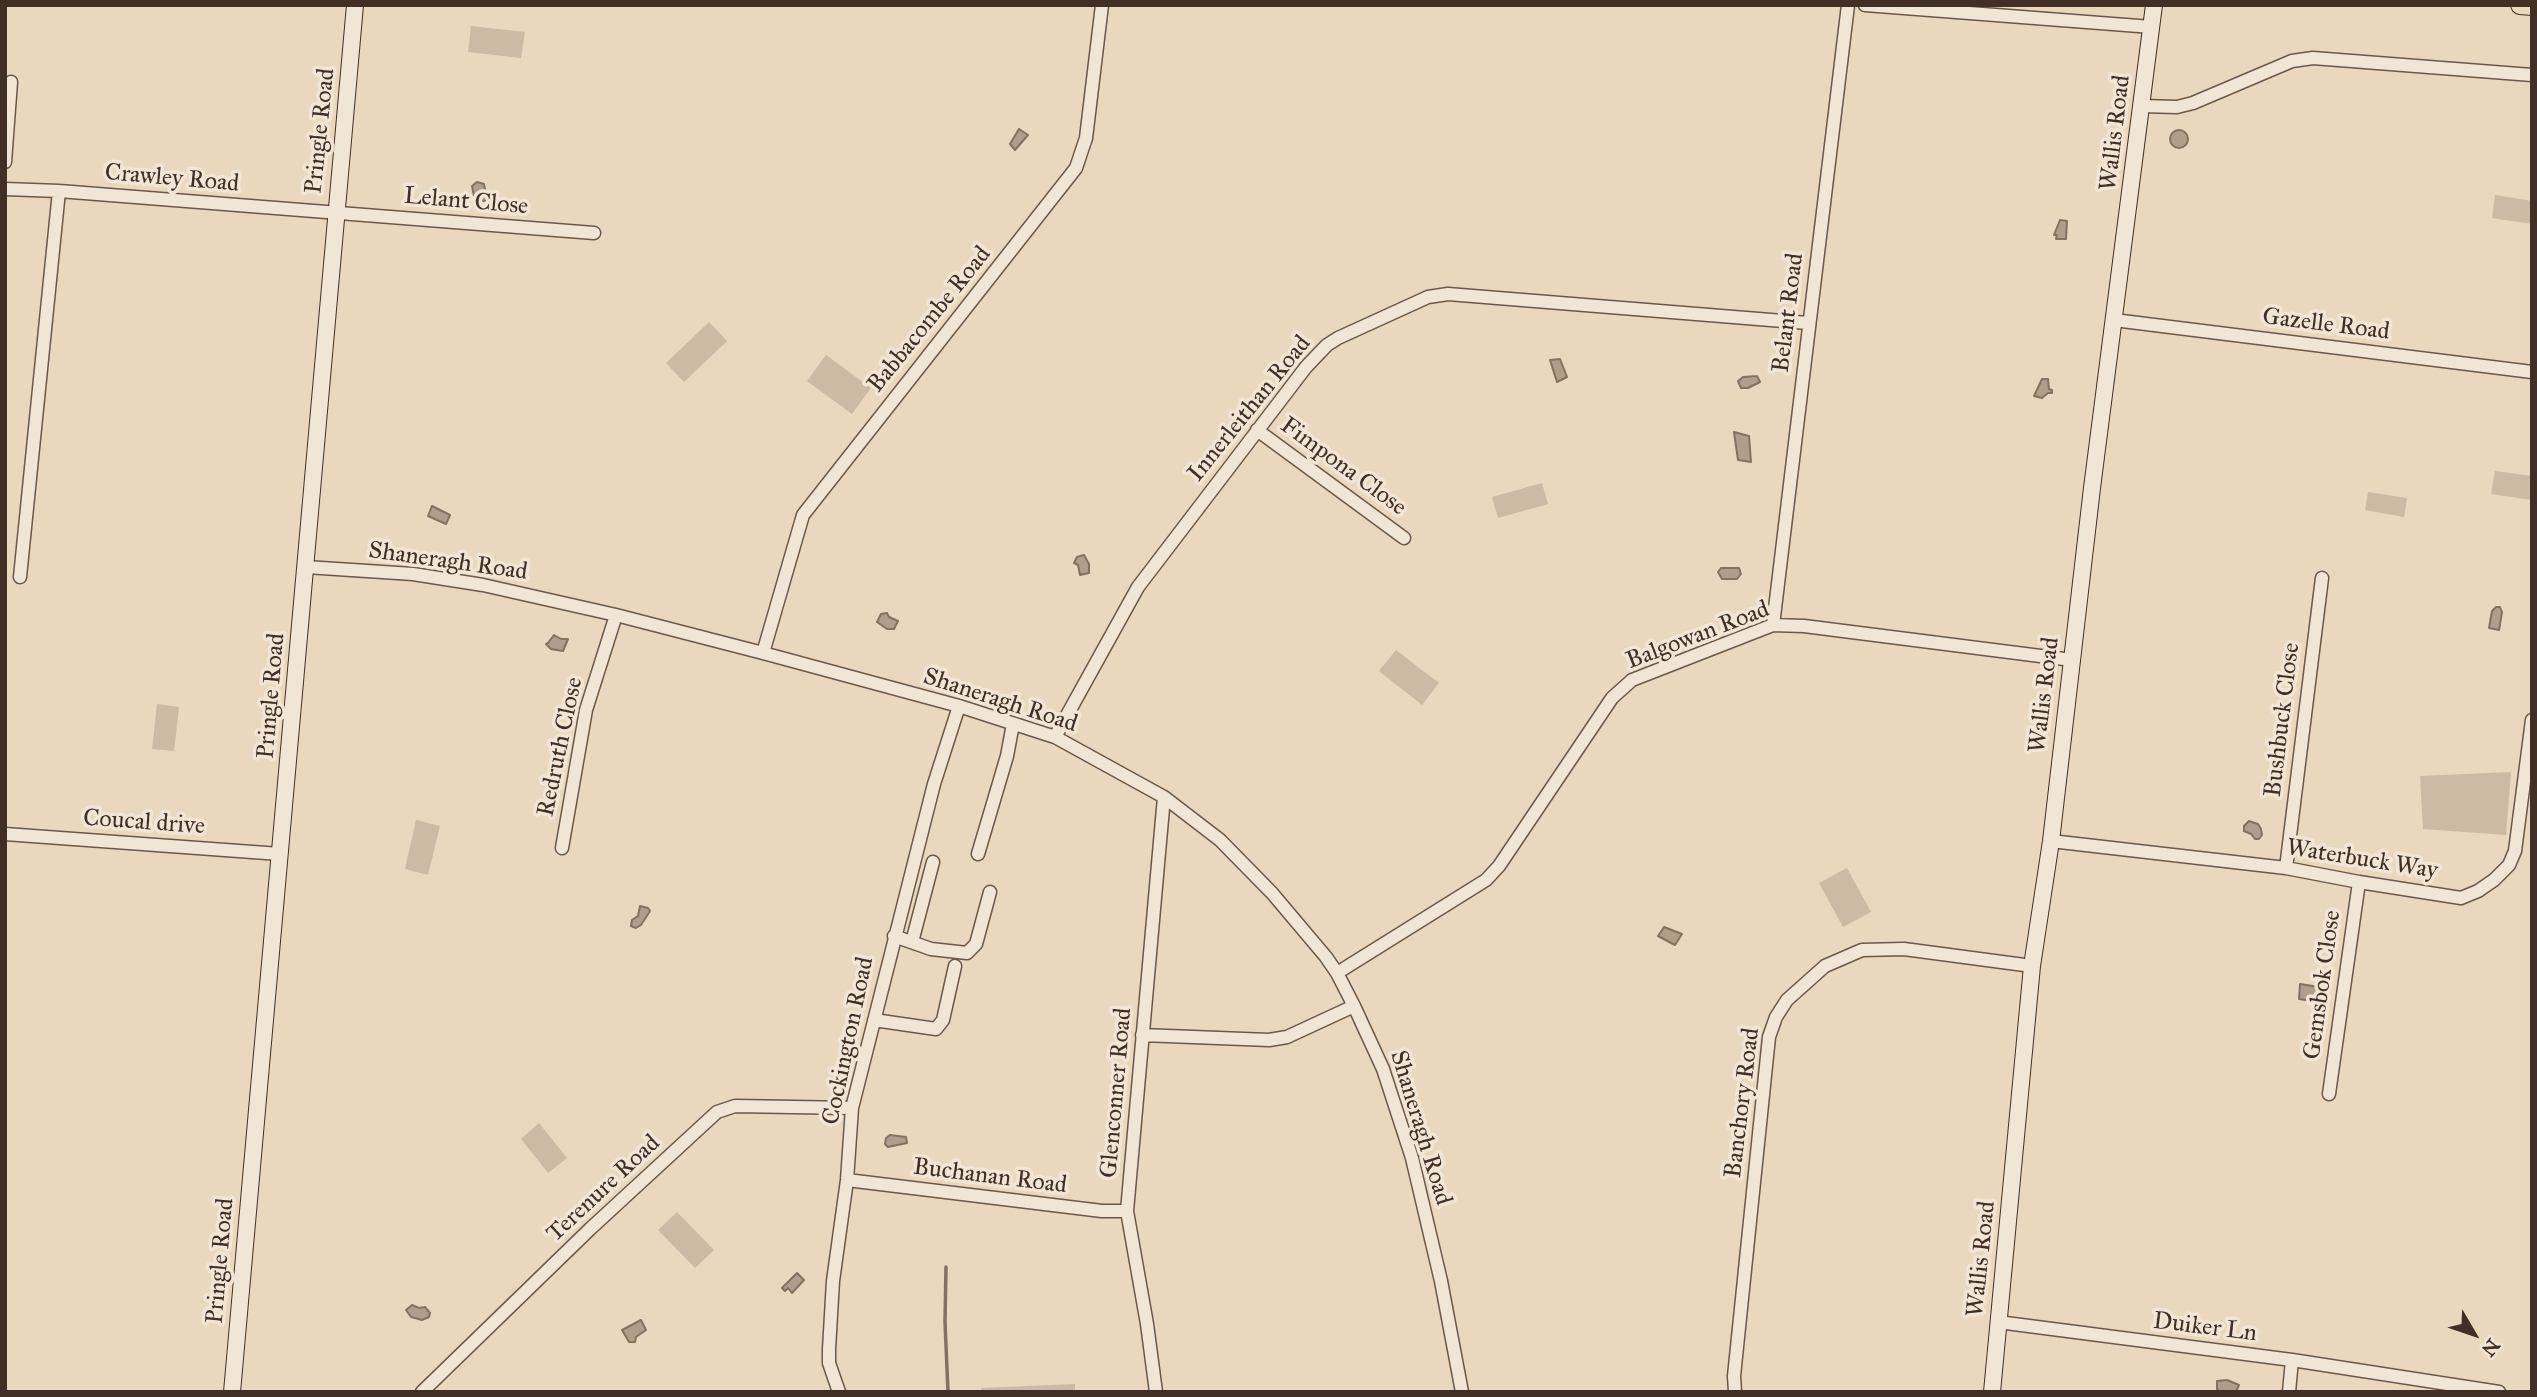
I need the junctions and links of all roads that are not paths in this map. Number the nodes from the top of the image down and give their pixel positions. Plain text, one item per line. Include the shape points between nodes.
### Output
1 (355, 5) edge
2 (1102, 5) edge
3 (1848, 5) edge
4 (1865, 5) edge
5 (2154, 5) edge
6 (2520, 5) edge
7 (2532, 6) edge
8 (2152, 27) junction
9 (2532, 75) edge
10 (11, 82) dead end
11 (2142, 106) junction
12 (5, 162) edge
13 (5, 189) edge
14 (59, 191) junction
15 (335, 213) junction
16 (594, 233) dead end
17 (2114, 320) junction
18 (1808, 323) junction
19 (2532, 372) edge
20 (1257, 430) junction
21 (1404, 538) dead end
22 (306, 567) junction
23 (20, 577) dead end
24 (2322, 578) dead end
25 (616, 615) junction
26 (1773, 625) junction
27 (763, 653) junction
28 (2072, 660) junction
29 (959, 706) junction
30 (2532, 720) edge
31 (1013, 724) junction
32 (1055, 737) junction
33 (1164, 797) junction
34 (5, 835) edge
35 (2051, 841) junction
36 (562, 848) dead end
37 (280, 854) junction
38 (978, 854) dead end
39 (933, 862) dead end
40 (2286, 868) junction
41 (2359, 882) junction
42 (990, 892) dead end
43 (894, 936) junction
44 (912, 942) junction
45 (955, 966) dead end
46 (2032, 966) junction
47 (1337, 973) junction
48 (1354, 1006) junction
49 (874, 1020) junction
50 (1142, 1035) junction
51 (2329, 1094) dead end
52 (852, 1108) junction
53 (847, 1180) junction
54 (1127, 1211) junction
55 (1998, 1322) junction
56 (2292, 1360) junction
57 (232, 1392) edge
58 (422, 1392) edge
59 (839, 1392) edge
60 (1156, 1392) edge
61 (1462, 1392) edge
62 (1735, 1392) edge
63 (1992, 1392) edge
64 (2289, 1392) edge
65 (2499, 1392) edge

1 - 15 street, Pringle Road
2 - 27 street, Babbacombe Road via 1086,138 1076,168 803,515
3 - 18 street, Belant Road
4 - 8 street
5 - 8 street, Wallis Road
6 - 7 main road
8 - 11 street, Wallis Road
9 - 11 street via 2313,58 2292,61 2193,103
10 - 12 street
11 - 17 street, Wallis Road
13 - 14 street, Crawley Road
14 - 15 street, Crawley Road
14 - 23 street
15 - 16 street, Lelant Close
15 - 22 street, Pringle Road
17 - 19 street, Gazelle Road
17 - 28 street, Wallis Road
18 - 20 street, Innerleithan Road via 1462,295 1428,297 1327,345
18 - 26 street, Belant Road
20 - 21 street, Fimpona Close
20 - 32 street, Innerleithan Road via 1138,587
22 - 25 street, Shaneragh Road via 425,575
22 - 37 street, Pringle Road
24 - 40 street, Bushbuck Close
25 - 27 street, Shaneragh Road
25 - 36 street, Redruth Close via 586,710
26 - 28 street, Balgowan Road
26 - 47 street, Balgowan Road via 1621,688 1486,880
27 - 29 street, Shaneragh Road
28 - 35 street, Wallis Road
29 - 31 street, Shaneragh Road
29 - 43 street, Cockington Road
30 - 41 street, Waterbuck Way via 2515,851 2494,880 2461,898
31 - 32 street, Shaneragh Road
31 - 38 street
32 - 33 street, Shaneragh Road
33 - 47 street, Shaneragh Road via 1250,869
33 - 50 street, Glenconner Road
34 - 37 street, Coucal drive
35 - 40 street, Waterbuck Way
35 - 46 street, Wallis Road
37 - 57 street, Pringle Road
39 - 44 street
40 - 41 street, Waterbuck Way
41 - 51 street, Gemsbok Close
42 - 44 street via 976,944 967,953
43 - 44 street
43 - 49 street, Cockington Road
45 - 49 street via 943,1020 936,1030
46 - 55 street, Wallis Road
46 - 62 street, Banchory Road via 1904,949 1862,950 1825,966 1787,1000 1769,1037
47 - 48 street, Shaneragh Road
48 - 50 street via 1286,1037 1269,1040
48 - 61 street, Shaneragh Road via 1383,1069 1412,1158
49 - 52 street, Cockington Road
50 - 54 street, Glenconner Road
52 - 53 street, Cockington Road
52 - 58 street, Terenure Road via 735,1106 717,1112
53 - 54 street, Buchanan Road
53 - 59 street, Cockington Road via 829,1349
54 - 60 street, Glenconner Road
55 - 56 street, Duiker Ln
55 - 63 street, Wallis Road
56 - 64 street
56 - 65 street, Duiker Ln

